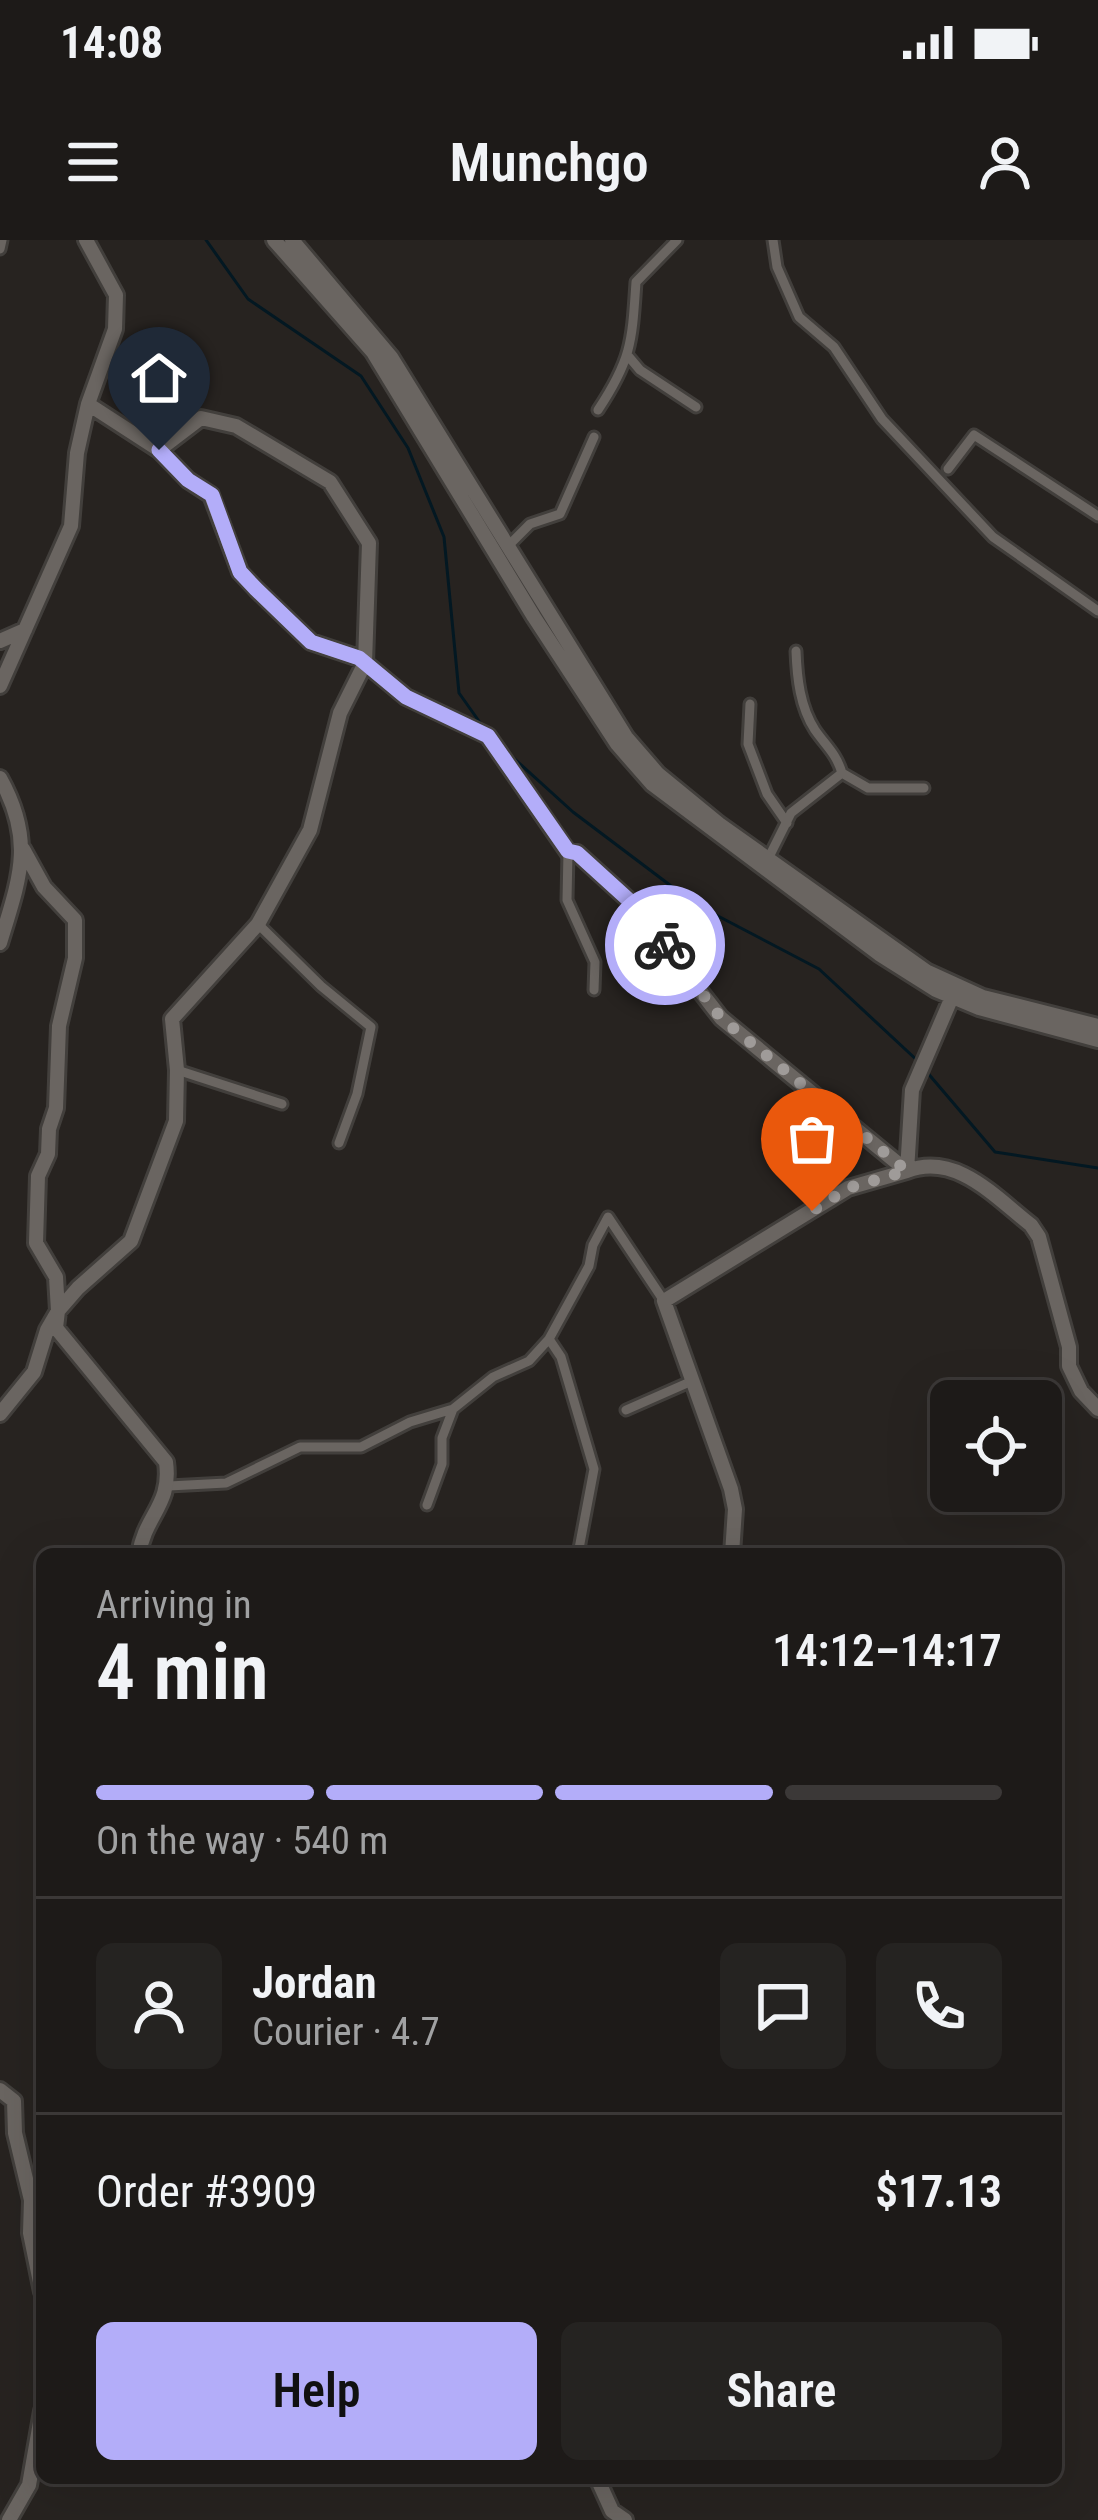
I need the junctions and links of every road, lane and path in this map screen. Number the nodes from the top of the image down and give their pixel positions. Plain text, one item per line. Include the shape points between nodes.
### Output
1 (2, 240) edge
2 (86, 240) edge
3 (274, 240) edge
4 (292, 240) edge
5 (677, 240) edge
6 (773, 240) edge
7 (0, 249) edge
8 (628, 357) junction
9 (88, 404) junction
10 (696, 407) dead end
11 (598, 410) dead end
12 (594, 436) dead end
13 (159, 450) junction
14 (947, 469) dead end
15 (1098, 515) edge
16 (509, 545) junction
17 (1098, 611) edge
18 (25, 630) junction
19 (0, 641) edge
20 (796, 651) dead end
21 (364, 663) junction
22 (0, 686) edge
23 (750, 704) dead end
24 (842, 772) junction
25 (0, 778) edge
26 (924, 788) dead end
27 (788, 823) junction
28 (23, 849) junction
29 (568, 851) junction
30 (768, 859) junction
31 (258, 924) junction
32 (0, 943) edge
33 (594, 990) dead end
34 (952, 997) junction
35 (1098, 1027) edge
36 (1098, 1040) edge
37 (177, 1070) junction
38 (282, 1103) dead end
39 (339, 1143) dead end
40 (907, 1171) junction
41 (664, 1301) junction
42 (58, 1311) junction
43 (549, 1340) junction
44 (692, 1382) junction
45 (1098, 1408) edge
46 (453, 1409) junction
47 (626, 1410) dead end
48 (0, 1414) edge
49 (169, 1486) junction
50 (427, 1505) dead end
51 (140, 1548) edge
52 (579, 1548) edge
53 (732, 1548) edge
54 (0, 2090) edge
55 (36, 2262) edge
56 (36, 2445) edge
57 (600, 2484) edge
58 (9, 2520) edge
59 (625, 2520) edge

1 - 7 street
2 - 9 street via 118,312
3 - 34 street via 373,352 617,744 652,784 879,954
4 - 16 street via 391,357
5 - 8 street via 636,282
6 - 17 street via 799,316 835,347 882,419 993,537
8 - 10 street
8 - 11 street
9 - 13 street
9 - 18 street via 71,526
12 - 16 street via 560,514 530,524
13 - 21 street via 212,495 240,572 256,589 311,642
13 - 21 street via 201,418 236,426 330,482 368,543
14 - 15 street via 974,435
16 - 30 street via 626,737 658,774
18 - 19 street
18 - 22 street
20 - 24 street via 812,723
21 - 29 street via 406,697 488,736
21 - 31 street via 340,713 310,830
23 - 27 street via 748,744
24 - 26 street via 868,788
24 - 27 street via 801,802
25 - 28 street via 19,814
27 - 30 street
28 - 32 street
28 - 42 street via 75,920 56,1108 38,1176 36,1243 56,1277
29 - 33 street via 567,900 595,962
29 - 40 street via 632,903 721,1018
30 - 35 street via 926,970 983,997
31 - 37 street via 172,1018
31 - 39 street via 371,1027
34 - 36 street
34 - 40 street via 912,1090
37 - 38 street
37 - 42 street via 176,1121 130,1241
40 - 41 street via 848,1188
40 - 45 street via 958,1168 1031,1225 1069,1366
41 - 43 street via 608,1216
41 - 44 street
42 - 48 street via 34,1372
42 - 49 street via 56,1328 166,1462
43 - 46 street
43 - 52 street via 595,1469
44 - 47 street
44 - 53 street via 731,1489
46 - 49 street via 361,1447 300,1447 226,1484
46 - 50 street
49 - 51 street
54 - 55 street via 14,2102
56 - 58 street via 29,2485
57 - 59 street

